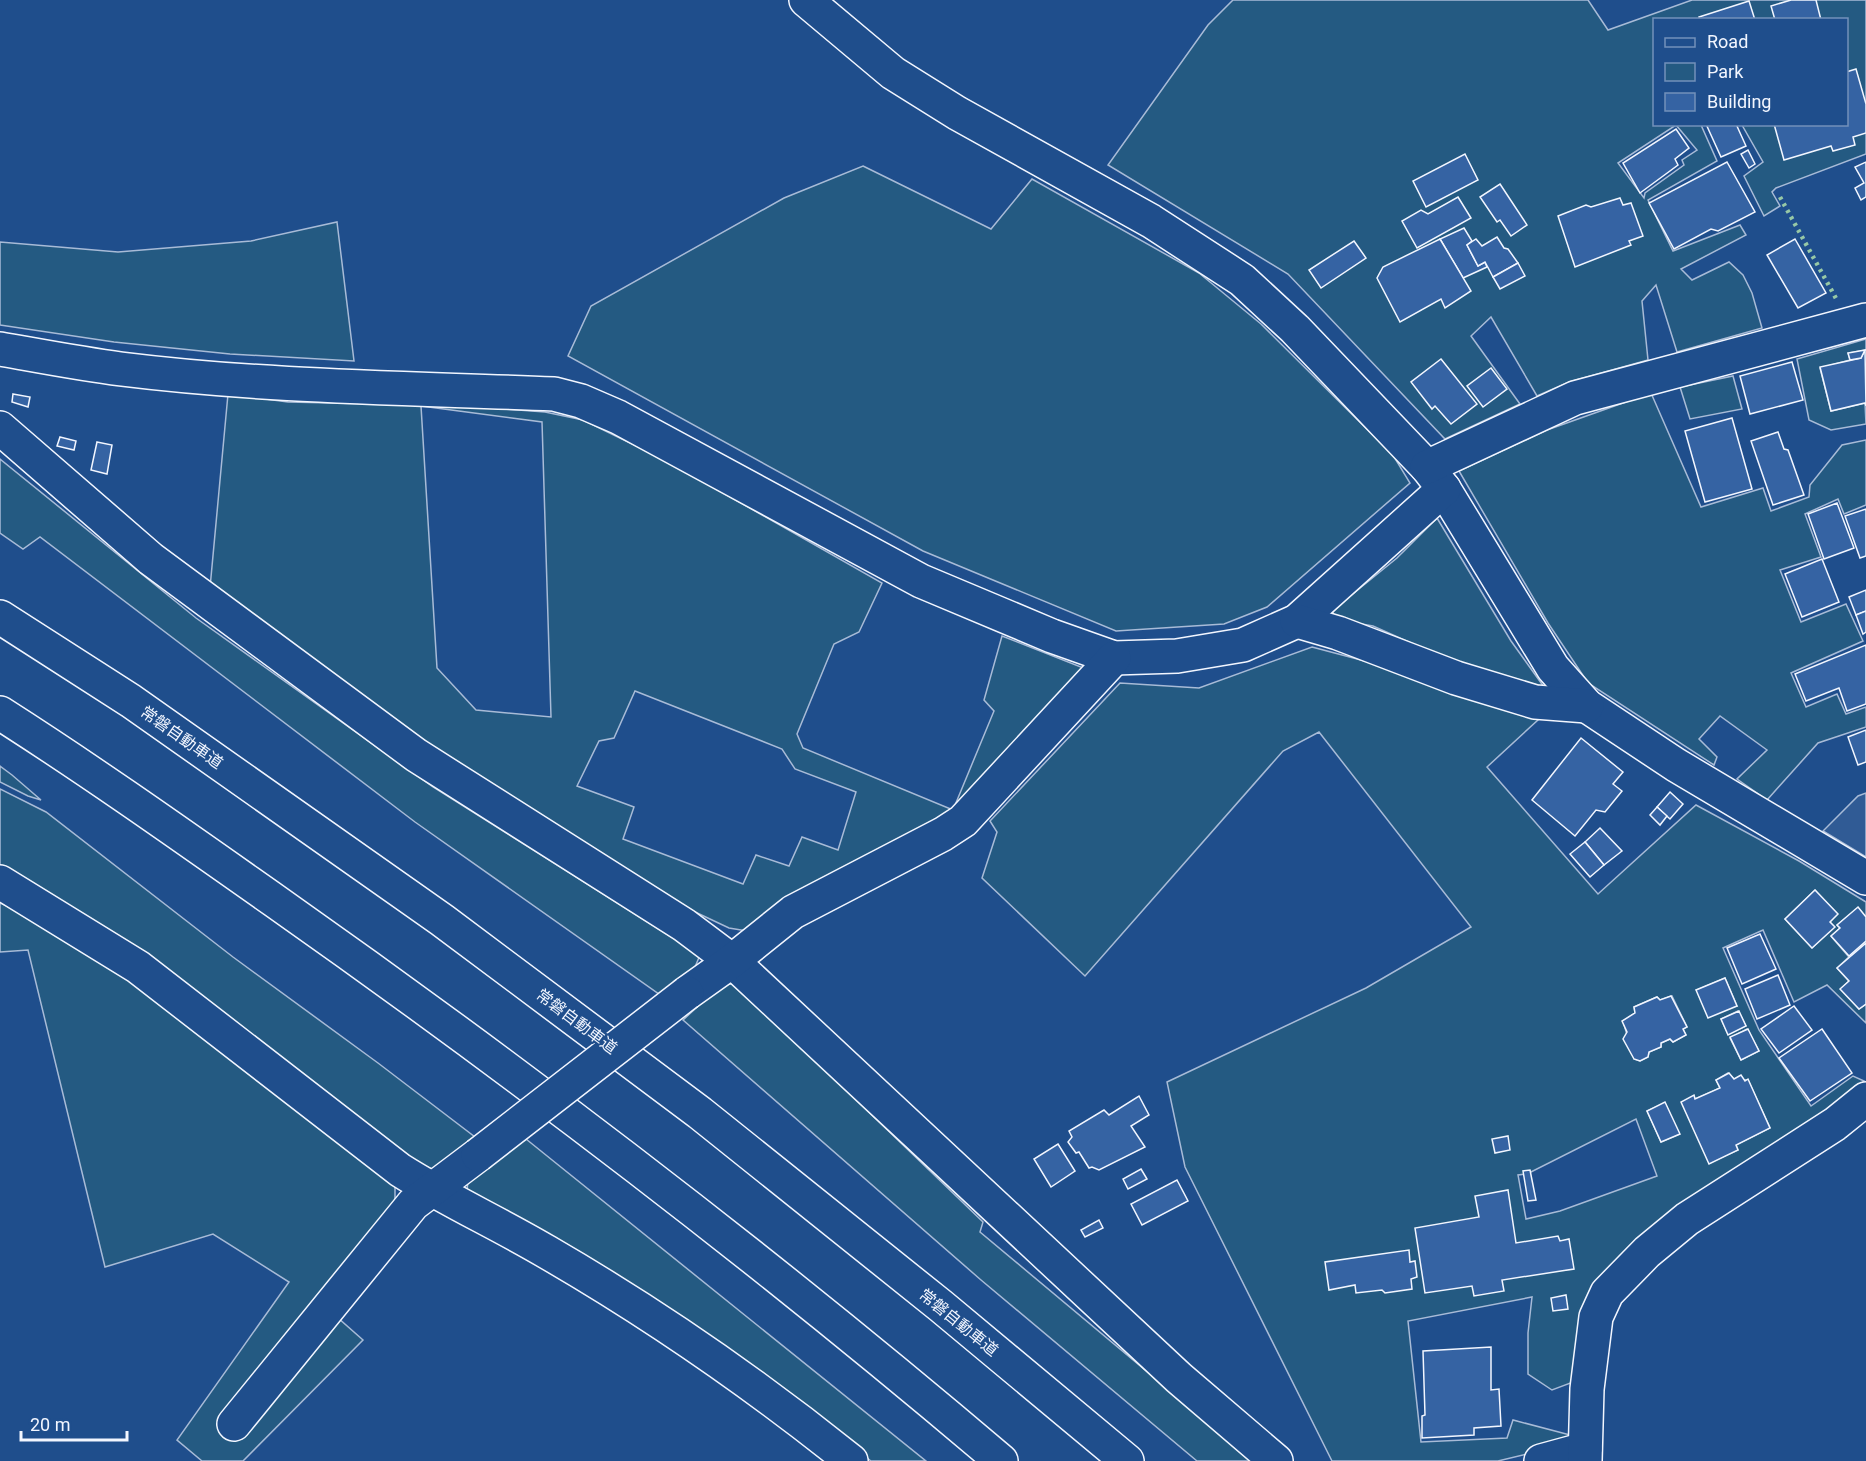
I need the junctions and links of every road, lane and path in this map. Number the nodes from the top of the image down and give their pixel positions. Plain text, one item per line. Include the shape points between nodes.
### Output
1 (806, 0) edge
2 (1866, 320) edge
3 (0, 349) edge
4 (0, 428) edge
5 (1436, 478) junction
6 (0, 618) edge
7 (1297, 621) junction
8 (1114, 658) junction
9 (1587, 706) junction
10 (0, 713) edge
11 (1866, 878) edge
12 (0, 882) edge
13 (732, 961) junction
14 (1866, 1099) edge
15 (430, 1190) junction
16 (234, 1424) dead end
17 (1585, 1455) edge
18 (851, 1461) edge
19 (1001, 1461) edge
20 (1127, 1461) edge
21 (1276, 1461) edge
22 (1541, 1461) edge

1 - 5 main road via 893,73 1151,221 1242,280 1295,329
2 - 5 main road via 1575,398
3 - 8 main road via 122,369 242,380 554,394 581,401 618,417 921,580
4 - 13 main road via 151,559 416,755 684,925
5 - 7 main road
5 - 9 main road via 1552,668
6 - 20 main road, 常磐自動車道 via 131,701 452,927 700,1113
7 - 8 main road via 1243,645 1177,656
7 - 9 main road via 1535,702
8 - 13 main road via 963,821 793,912
9 - 11 main road via 1676,765
10 - 19 main road via 75,760 364,964 648,1174
12 - 15 main road via 138,967
13 - 15 main road, bridge
13 - 21 main road via 1179,1378
14 - 17 main road via 1835,1124 1687,1219 1607,1293 1596,1317 1587,1389
15 - 16 main road via 413,1204
15 - 18 main road via 633,1303 777,1402
17 - 22 main road

